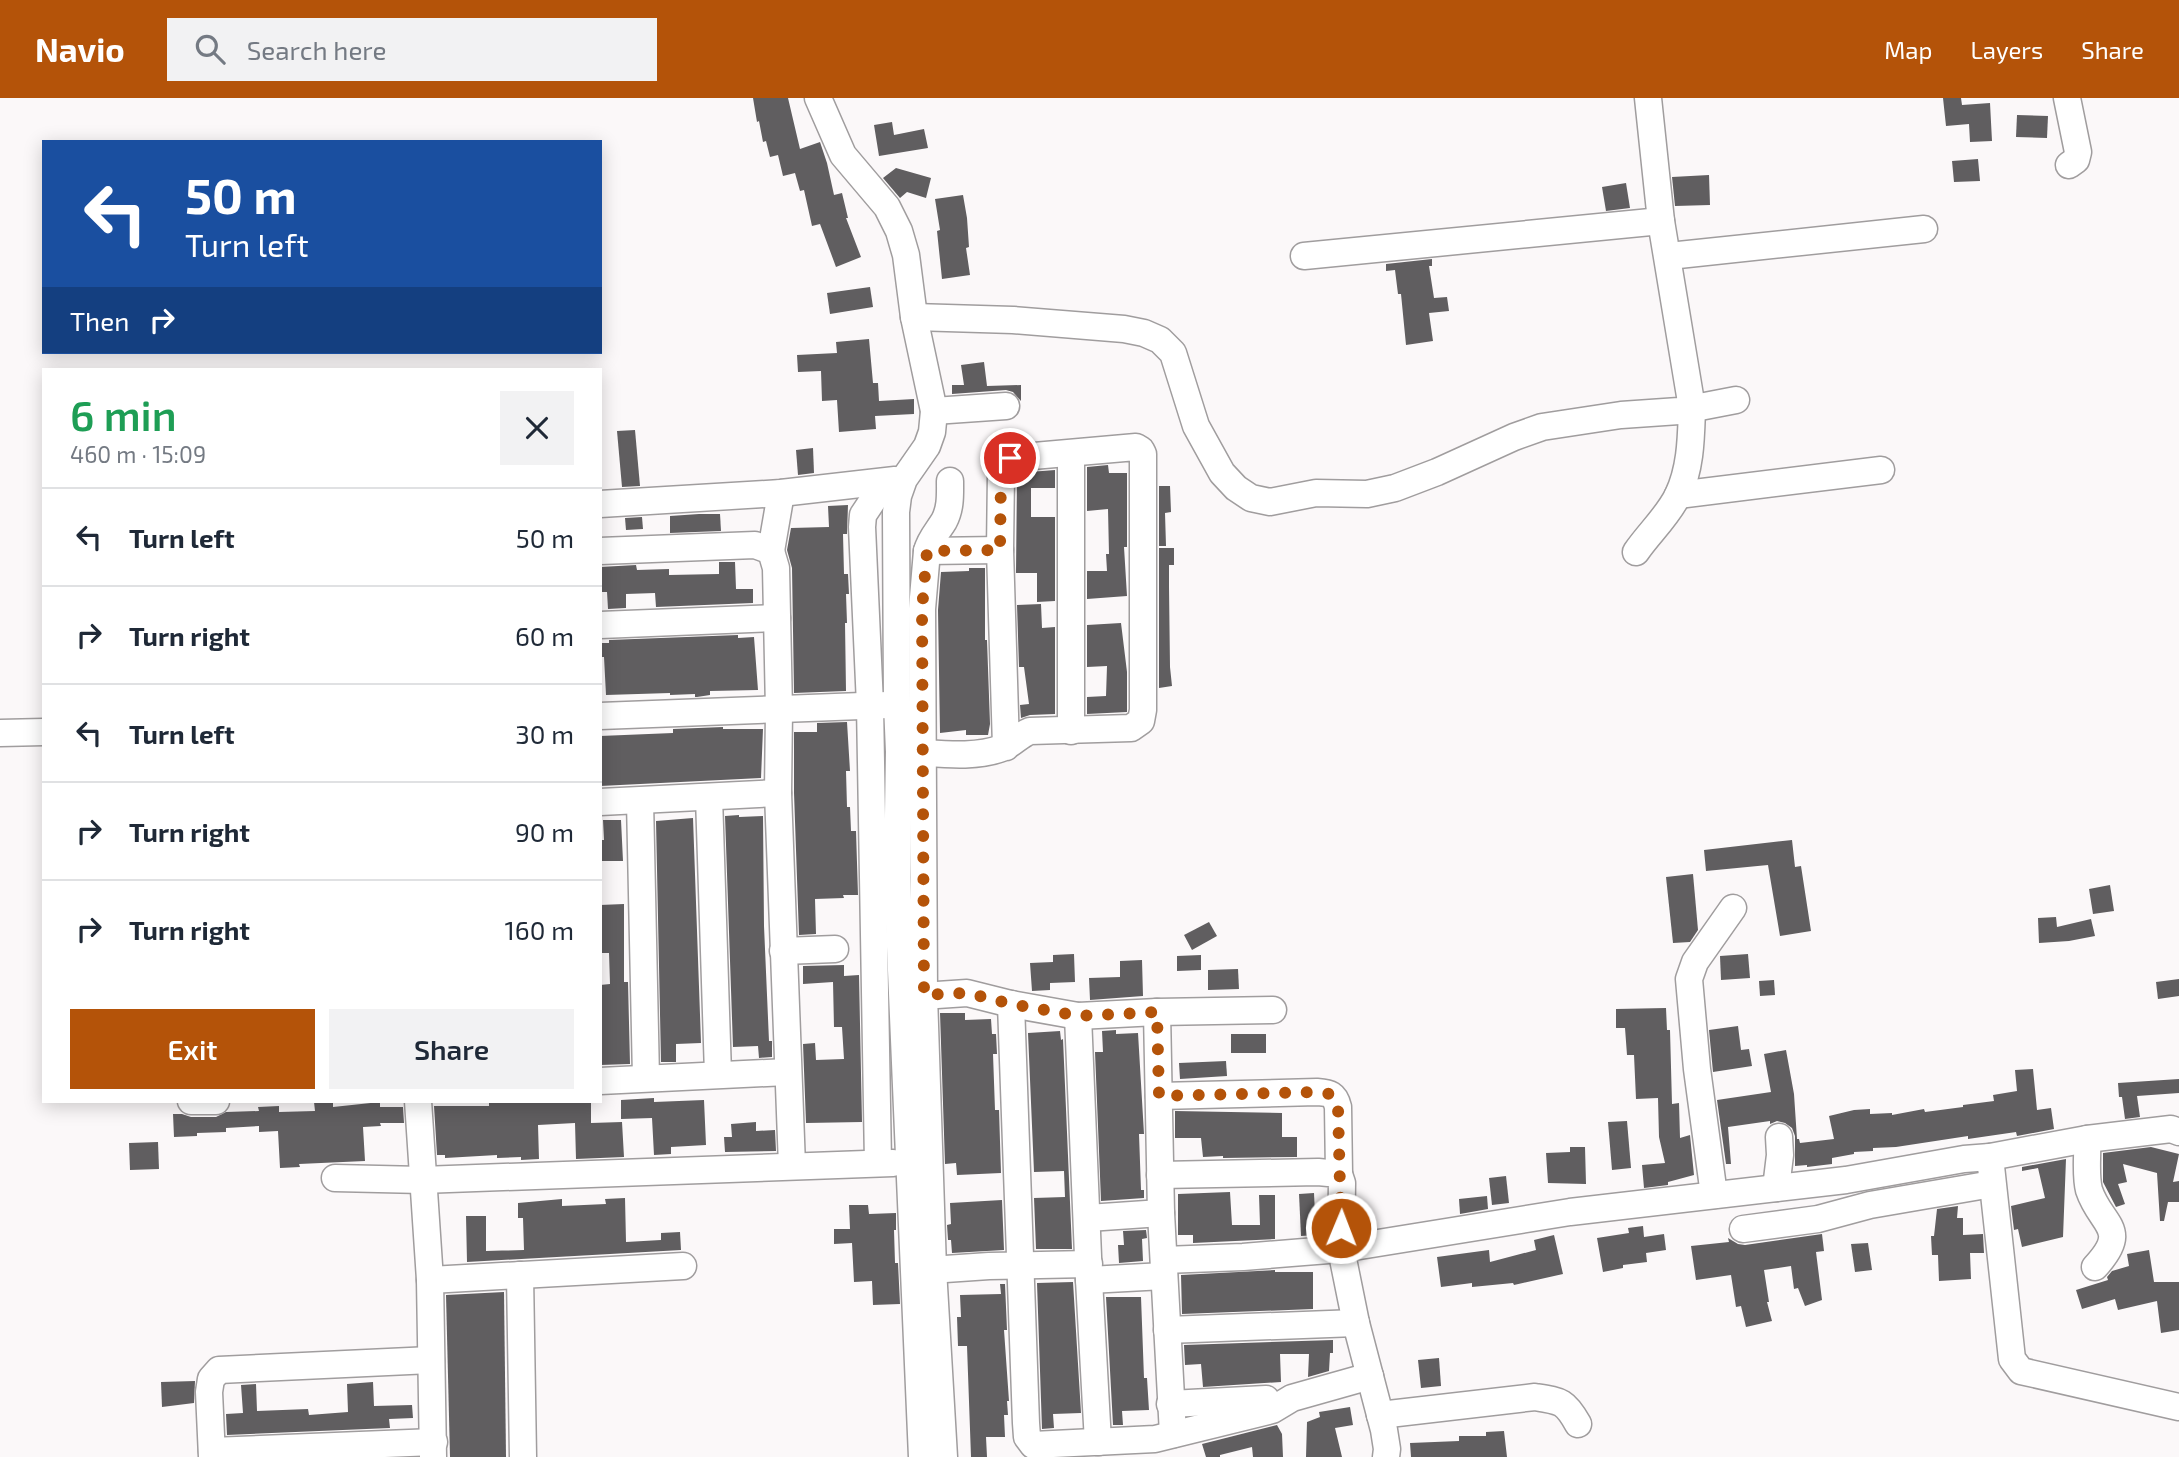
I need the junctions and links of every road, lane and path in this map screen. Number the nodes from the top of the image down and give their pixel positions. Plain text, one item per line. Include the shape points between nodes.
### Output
1 (818, 98) edge
2 (1648, 98) edge
3 (2067, 98) edge
4 (2069, 165) dead end
5 (1661, 221) junction
6 (1924, 229) dead end
7 (1304, 256) dead end
8 (1669, 257) junction
9 (914, 317) junction
10 (1736, 400) dead end
11 (1006, 406) dead end
12 (1692, 408) junction
13 (934, 411) junction
14 (1071, 454) junction
15 (1881, 470) dead end
16 (895, 480) junction
17 (950, 481) dead end
18 (781, 493) junction
19 (1678, 495) junction
20 (602, 504) edge
21 (1000, 550) junction
22 (602, 551) edge
23 (771, 551) junction
24 (927, 551) junction
25 (1636, 552) dead end
26 (777, 618) junction
27 (602, 625) edge
28 (905, 689) junction
29 (870, 705) junction
30 (779, 710) junction
31 (602, 716) edge
32 (1071, 731) junction
33 (42, 732) edge
34 (0, 733) edge
35 (1006, 747) junction
36 (911, 752) junction
37 (778, 793) junction
38 (709, 797) junction
39 (640, 801) junction
40 (602, 802) edge
41 (1733, 908) dead end
42 (835, 949) dead end
43 (783, 951) junction
44 (873, 977) junction
45 (909, 990) junction
46 (1011, 1004) junction
47 (1273, 1010) dead end
48 (1157, 1012) junction
49 (1079, 1016) junction
50 (787, 1072) junction
51 (718, 1074) junction
52 (646, 1078) junction
53 (602, 1080) edge
54 (1159, 1096) junction
55 (418, 1103) edge
56 (2179, 1132) edge
57 (1779, 1137) dead end
58 (2087, 1139) junction
59 (915, 1148) junction
60 (1990, 1157) junction
61 (877, 1163) junction
62 (792, 1166) junction
63 (1339, 1174) junction
64 (1160, 1175) junction
65 (335, 1178) dead end
66 (422, 1180) junction
67 (1992, 1184) junction
68 (1776, 1188) junction
69 (1714, 1195) junction
70 (1161, 1213) junction
71 (1088, 1218) junction
72 (1743, 1230) dead end
73 (1341, 1249) junction
74 (1020, 1265) junction
75 (683, 1266) dead end
76 (2095, 1267) dead end
77 (1164, 1268) junction
78 (924, 1270) junction
79 (1089, 1272) junction
80 (520, 1275) junction
81 (430, 1280) junction
82 (1356, 1323) junction
83 (1167, 1330) junction
84 (431, 1360) junction
85 (1370, 1376) junction
86 (1292, 1398) junction
87 (1170, 1404) junction
88 (2179, 1406) edge
89 (1380, 1415) junction
90 (1577, 1424) dead end
91 (1098, 1442) junction
92 (1169, 1443) edge
93 (434, 1450) edge
94 (212, 1454) edge
95 (523, 1457) edge
96 (922, 1457) edge
97 (944, 1457) edge
98 (1385, 1457) edge

1 - 9 street via 843,155 887,207 899,231
2 - 5 street
3 - 4 street via 2078,152
5 - 7 street
5 - 8 street
6 - 8 street
8 - 12 street
9 - 12 street via 1124,329 1160,340 1173,353 1196,426 1222,473 1251,498 1270,502 1315,493 1367,494 1395,488 1542,427
9 - 13 street
10 - 12 street
11 - 13 street
12 - 19 street via 1688,466
13 - 16 street via 927,446
14 - 21 street via 1010,458 1003,464
14 - 32 street
14 - 32 street via 1136,447 1143,454 1143,709 1141,721 1130,729
15 - 19 street
16 - 18 street
16 - 28 street
16 - 29 street via 863,515
17 - 24 street via 945,519
18 - 20 street
18 - 23 street
19 - 25 street
21 - 24 street
21 - 35 street
22 - 23 street via 755,545
23 - 26 street
24 - 28 street via 922,609
26 - 27 street
26 - 30 street
28 - 29 street
28 - 36 street
29 - 30 street
29 - 44 street
30 - 31 street
30 - 37 street
32 - 35 street via 1030,731
33 - 34 street
35 - 36 street via 976,753
36 - 45 street via 897,877
37 - 38 street
37 - 43 street
38 - 39 street
38 - 51 street
39 - 40 street
39 - 52 street
41 - 69 street via 1695,962 1689,979
42 - 43 street
43 - 50 street
44 - 45 street
44 - 61 street
45 - 46 street via 967,993
45 - 59 street
46 - 49 street
46 - 74 street
47 - 48 street
48 - 49 street
48 - 54 street
49 - 71 street
50 - 51 street
50 - 62 street
51 - 52 street
52 - 53 street
54 - 63 street via 1330,1093 1338,1107
54 - 64 street
55 - 66 street
56 - 58 street via 2171,1129
57 - 68 street
58 - 60 street
58 - 76 street via 2089,1190 2113,1232 2110,1249
59 - 61 street
59 - 78 street
60 - 67 street
60 - 68 street
61 - 62 street
62 - 66 street
63 - 64 street
63 - 73 street
64 - 70 street
65 - 66 street
66 - 81 street
67 - 72 street
67 - 88 street via 2012,1359 2021,1371
68 - 69 street
69 - 73 street via 1570,1212
70 - 71 street
70 - 77 street
71 - 79 street
73 - 77 street
73 - 82 street
74 - 78 street
74 - 79 street
74 - 91 street via 1027,1437 1033,1445
75 - 80 street
77 - 79 street
77 - 83 street
78 - 96 street
78 - 97 street
79 - 91 street
80 - 81 street
80 - 95 street
81 - 84 street
82 - 83 street
82 - 85 street
83 - 87 street
84 - 93 street
84 - 94 street via 219,1370 211,1379 209,1392
85 - 86 street
85 - 89 street
86 - 87 street
86 - 92 street via 1272,1410
87 - 92 street
89 - 90 street via 1535,1397 1568,1406
89 - 98 street
91 - 92 street via 1155,1439
93 - 94 street

